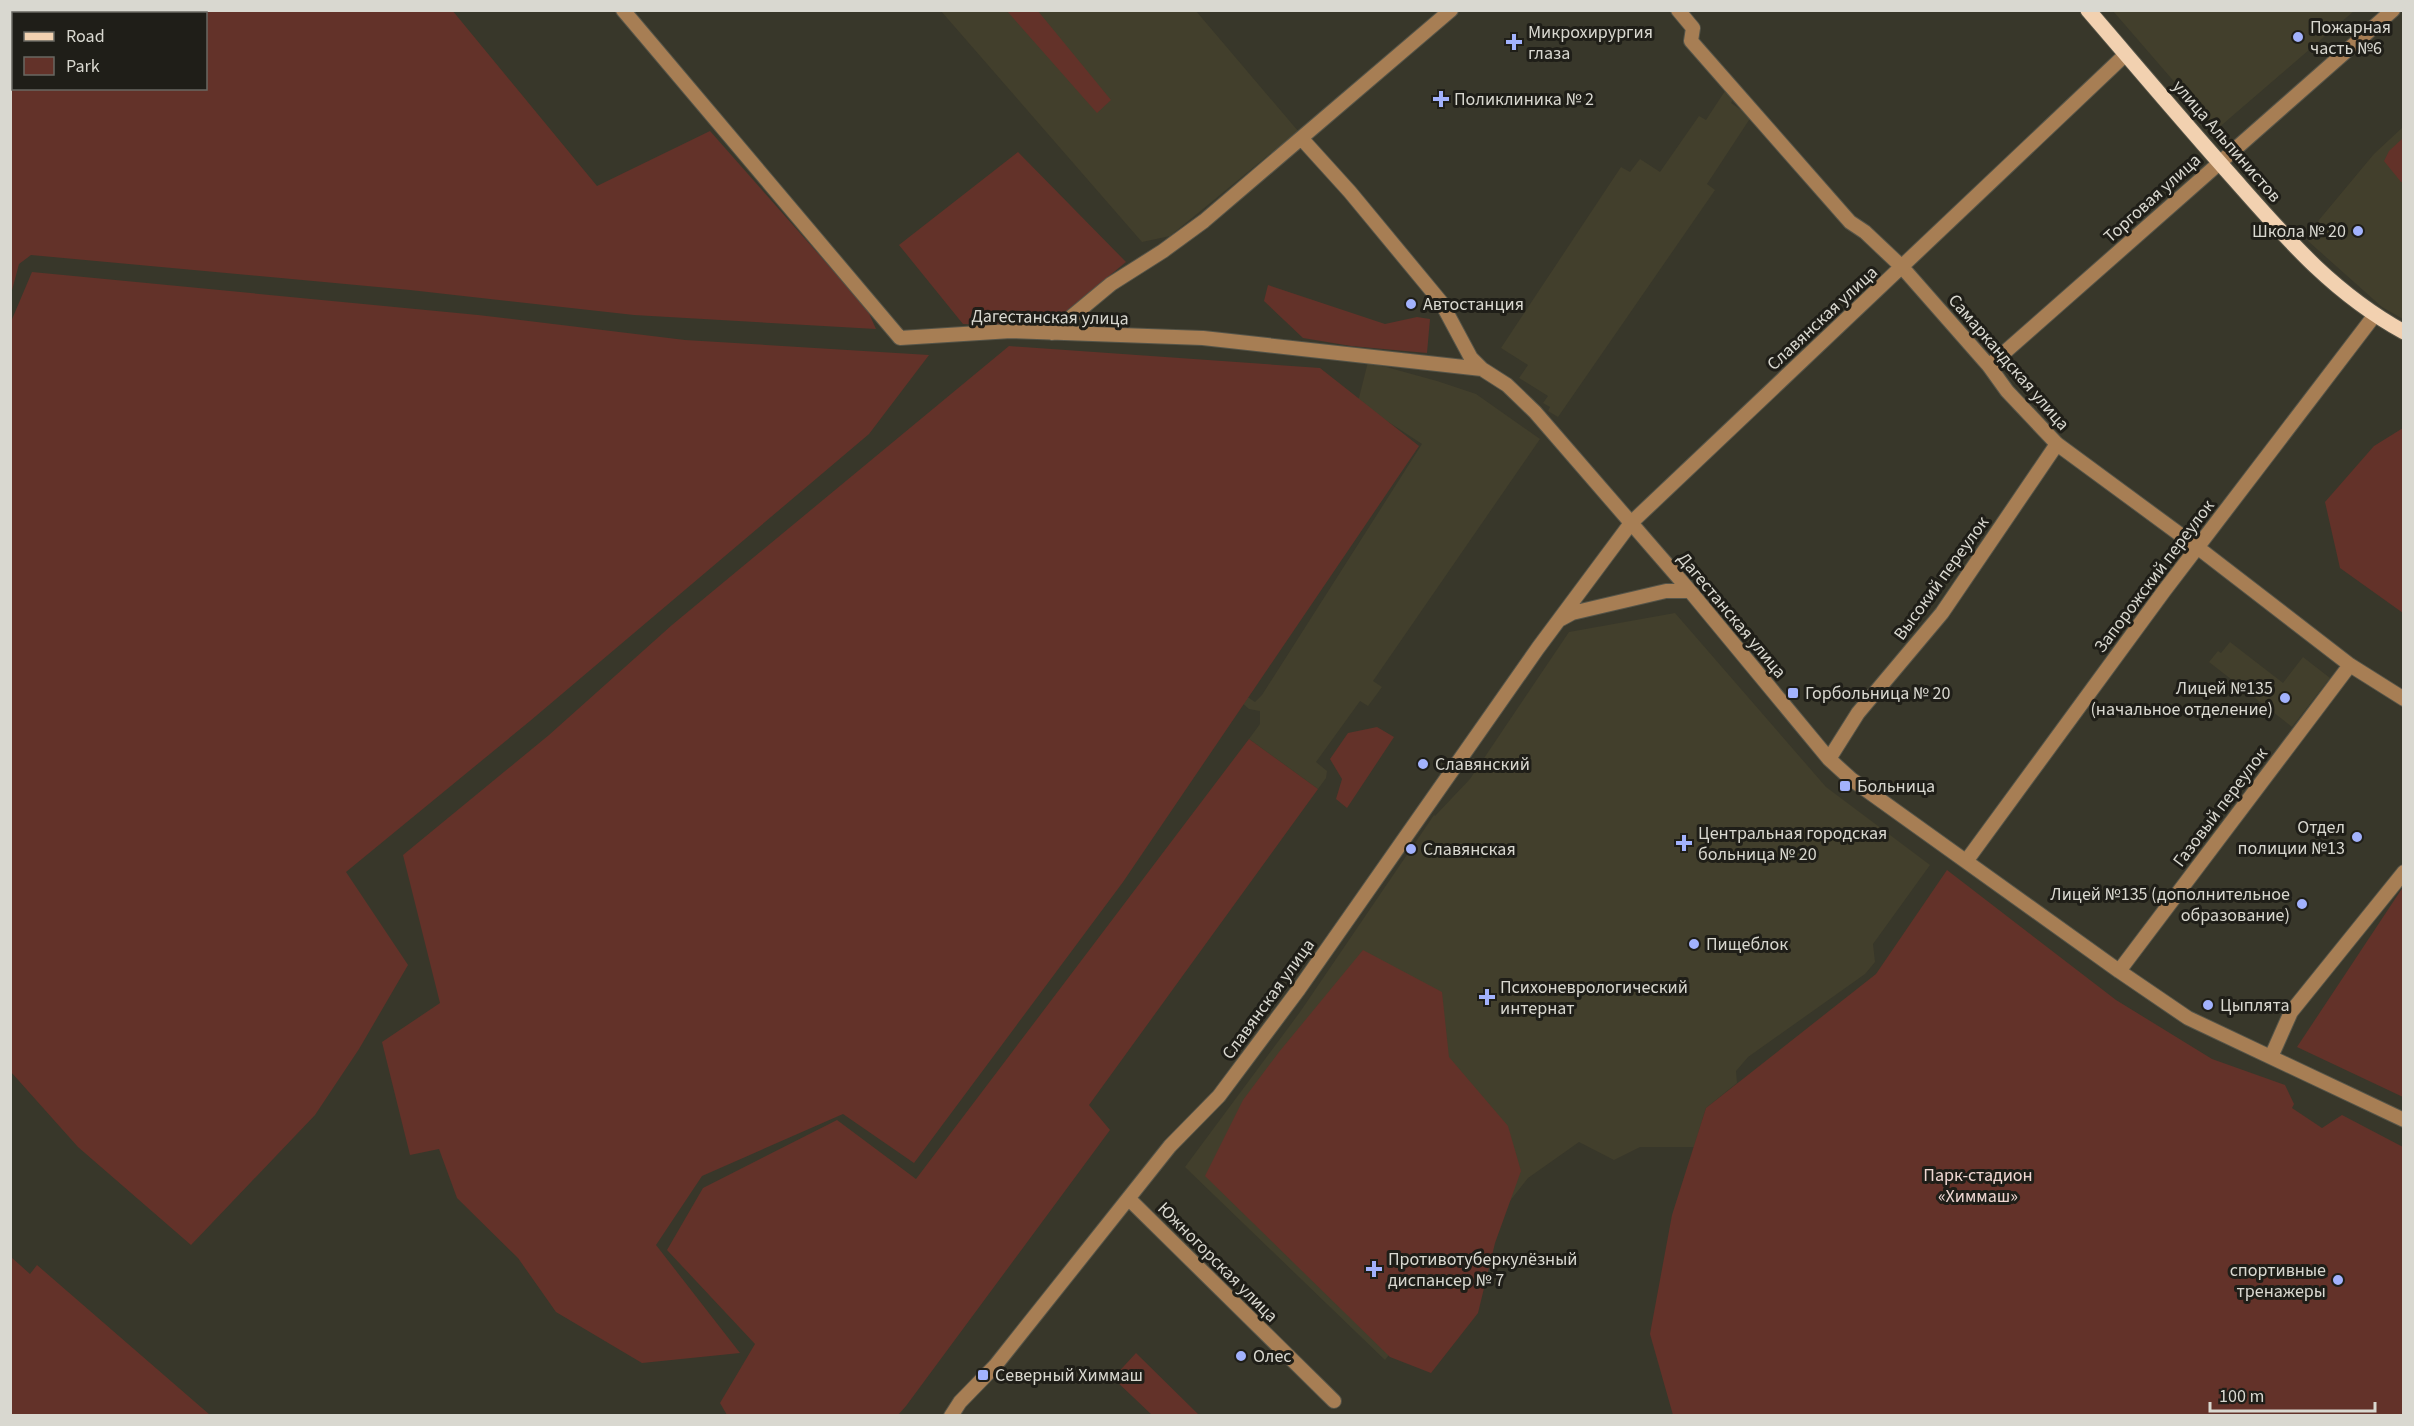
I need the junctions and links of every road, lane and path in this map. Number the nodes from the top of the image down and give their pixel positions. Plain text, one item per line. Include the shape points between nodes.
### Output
1 (623, 10) edge
2 (1451, 10) edge
3 (1678, 10) edge
4 (2088, 10) edge
5 (2393, 10) edge
6 (2126, 54) junction
7 (1302, 139) junction
8 (2219, 162) junction
9 (1902, 267) junction
10 (2374, 316) junction
11 (2403, 332) edge
12 (1052, 333) junction
13 (1989, 366) junction
14 (1482, 369) junction
15 (2057, 444) junction
16 (1631, 522) junction
17 (2197, 547) junction
18 (1690, 591) junction
19 (1559, 621) junction
20 (2350, 665) junction
21 (2403, 699) edge
22 (1829, 759) junction
23 (1967, 860) junction
24 (2403, 872) edge
25 (2119, 971) junction
26 (2271, 1057) junction
27 (2403, 1120) edge
28 (1129, 1199) junction
29 (1334, 1401) dead end
30 (951, 1416) edge

1 - 12 street, Дагестанская улица via 900,338 1011,331
2 - 7 street
3 - 9 street, Самаркандская улица via 1693,28 1690,41 1718,74 1850,222 1865,231
4 - 6 main road, улица Альпинистов
5 - 8 street, Торговая улица
6 - 8 main road, улица Альпинистов
6 - 9 street, Славянская улица
7 - 12 street via 1197,227 1111,284
7 - 14 street, Дагестанская улица via 1441,302 1466,351
8 - 10 main road, улица Альпинистов via 2327,280
8 - 13 street, Торговая улица
9 - 13 street, Самаркандская улица
9 - 16 street, Славянская улица
10 - 11 main road, улица Альпинистов
10 - 17 street, Запорожский переулок
12 - 14 street, Дагестанская улица via 1203,338
13 - 15 street, Самаркандская улица
14 - 16 street, Дагестанская улица via 1521,398
15 - 17 street, Самаркандская улица
15 - 22 street, Высокий переулок via 1942,613 1858,713
16 - 18 street, Дагестанская улица
16 - 19 street, Славянская улица
17 - 20 street, Самаркандская улица
17 - 23 street, Запорожский переулок
18 - 19 street via 1666,591 1572,613
18 - 22 street, Дагестанская улица
19 - 28 street, Славянская улица via 1230,1082 1170,1146
20 - 21 street, Самаркандская улица
20 - 25 street, Газовый переулок
22 - 23 street, Дагестанская улица via 1851,779
23 - 25 street, Дагестанская улица
24 - 26 street via 2291,1011
25 - 26 street, Дагестанская улица via 2188,1018
26 - 27 street, Дагестанская улица
28 - 29 street, Южногорская улица
28 - 30 street, Славянская улица

